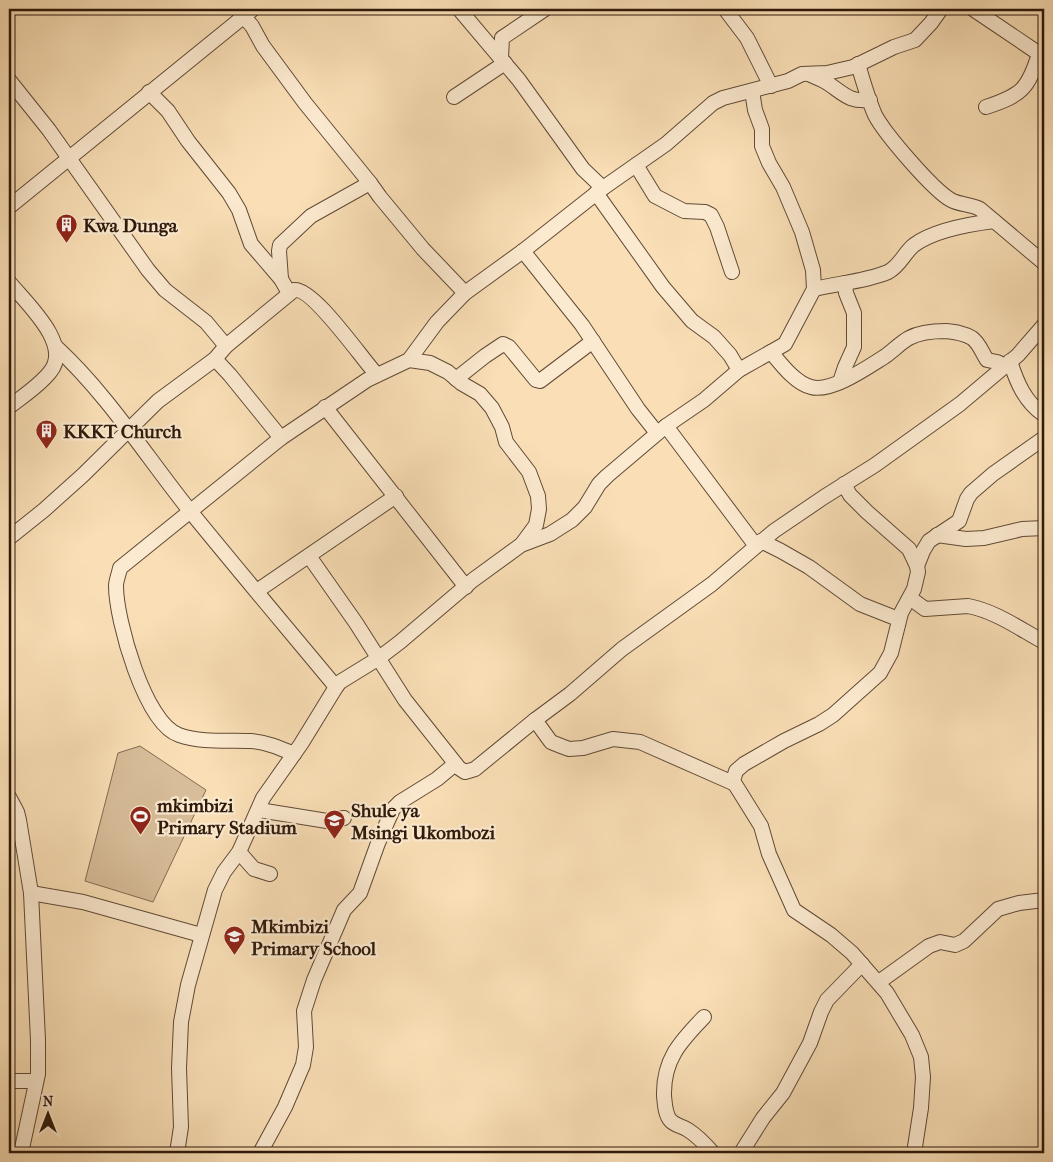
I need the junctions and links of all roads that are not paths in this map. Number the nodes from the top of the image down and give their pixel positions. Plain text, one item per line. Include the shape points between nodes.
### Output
1 (459, 9) edge
2 (544, 9) edge
3 (725, 9) edge
4 (941, 9) edge
5 (973, 9) edge
6 (245, 11) edge
7 (483, 38) junction
8 (502, 38) junction
9 (1042, 56) edge
10 (503, 60) junction
11 (858, 64) junction
12 (808, 73) junction
13 (9, 80) edge
14 (771, 86) junction
15 (752, 91) junction
16 (149, 92) junction
17 (454, 97) dead end
18 (870, 100) junction
19 (986, 107) dead end
20 (70, 159) junction
21 (636, 165) junction
22 (370, 183) junction
23 (600, 191) junction
24 (9, 207) edge
25 (994, 222) junction
26 (523, 251) junction
27 (1044, 263) edge
28 (732, 272) dead end
29 (281, 279) junction
30 (9, 282) edge
31 (845, 282) junction
32 (814, 289) junction
33 (465, 292) junction
34 (289, 293) junction
35 (1044, 325) edge
36 (593, 341) junction
37 (226, 346) junction
38 (56, 347) junction
39 (771, 352) junction
40 (215, 359) junction
41 (409, 360) junction
42 (1008, 364) junction
43 (739, 370) junction
44 (377, 375) junction
45 (456, 380) junction
46 (840, 382) junction
47 (9, 407) edge
48 (325, 408) junction
49 (1044, 415) edge
50 (661, 429) junction
51 (128, 430) junction
52 (281, 438) junction
53 (1044, 438) edge
54 (844, 484) junction
55 (396, 496) junction
56 (190, 512) junction
57 (1044, 528) edge
58 (938, 536) junction
59 (9, 538) edge
60 (758, 543) junction
61 (521, 545) junction
62 (310, 556) junction
63 (917, 566) junction
64 (466, 587) junction
65 (257, 591) junction
66 (910, 598) junction
67 (899, 618) junction
68 (1044, 642) edge
69 (379, 658) junction
70 (336, 687) junction
71 (535, 720) junction
72 (294, 754) junction
73 (455, 764) junction
74 (733, 783) junction
75 (9, 797) edge
76 (259, 810) junction
77 (13, 814) edge
78 (344, 818) dead end
79 (239, 852) junction
80 (270, 874) dead end
81 (31, 893) junction
82 (1044, 900) edge
83 (201, 935) junction
84 (862, 964) junction
85 (879, 982) junction
86 (704, 1017) dead end
87 (9, 1081) edge
88 (36, 1081) junction
89 (21, 1153) edge
90 (177, 1153) edge
91 (260, 1153) edge
92 (713, 1153) edge
93 (741, 1153) edge
94 (914, 1153) edge

1 - 7 street
2 - 8 street
3 - 14 street via 746,38
4 - 11 street via 915,40
5 - 9 street
6 - 16 street
6 - 22 street via 263,46
7 - 8 street
7 - 10 street
8 - 10 street
9 - 19 street via 1025,87 1010,98
10 - 17 street
10 - 23 street
11 - 12 street via 827,73
11 - 18 street
12 - 14 street
12 - 18 street via 851,99
13 - 20 street
14 - 15 street
15 - 21 street via 713,103
15 - 32 street via 762,129 762,146 784,187 802,232 813,270
16 - 20 street
16 - 29 street via 168,110 229,193 251,244
18 - 25 street via 888,135 933,184 952,200 977,207
20 - 24 street
20 - 37 street via 148,270 165,290 206,322
21 - 23 street
21 - 28 street via 652,193 662,200 684,211 711,215
22 - 29 street via 313,215 280,245
22 - 33 street via 419,244
23 - 26 street
23 - 43 street via 663,287 692,321 714,336
25 - 27 street
25 - 31 street via 961,227 927,238 916,243 893,268 865,280
26 - 33 street
26 - 36 street
29 - 34 street
30 - 38 street via 48,331
31 - 32 street
31 - 46 street via 854,313 854,347
32 - 39 street via 784,344
33 - 41 street via 437,322
34 - 37 street
34 - 44 street via 299,289 307,293
35 - 42 street
36 - 45 street via 540,381 503,344
36 - 50 street via 638,409
37 - 40 street
38 - 47 street via 56,361 51,371
38 - 51 street via 111,406
39 - 43 street
39 - 46 street via 810,387
40 - 51 street via 158,401
40 - 52 street
41 - 44 street
41 - 45 street via 439,367
42 - 46 street via 986,360 977,343 966,335 935,332 909,338
42 - 49 street via 1024,395
42 - 54 street via 926,428
43 - 50 street via 704,400
44 - 48 street
45 - 61 street via 480,394 492,408 506,442 533,481 539,509 536,525
48 - 52 street
48 - 55 street
50 - 60 street
50 - 61 street via 599,484 585,507 572,520 556,531
51 - 56 street
51 - 59 street via 44,510
52 - 56 street
53 - 58 street via 978,486 967,499 960,521
54 - 60 street
54 - 63 street via 866,512 909,549
55 - 62 street
55 - 64 street
56 - 65 street
56 - 72 street via 120,568 116,585 121,625 145,698 161,722 177,735 253,741 274,745
57 - 58 street via 984,538
58 - 63 street via 927,544
60 - 67 street via 782,551 809,567 860,604
60 - 71 street via 712,584 622,649
61 - 64 street
62 - 65 street
62 - 69 street
63 - 66 street
64 - 69 street
65 - 70 street
66 - 67 street
66 - 68 street via 925,609 975,607
67 - 74 street via 891,653 876,677 824,721 741,766 733,776
69 - 70 street via 349,675
69 - 73 street via 405,700
70 - 72 street
71 - 73 street via 476,769 464,772
71 - 74 street via 551,742 570,749 613,739 640,742
72 - 76 street via 263,798
73 - 91 street via 393,809 360,893 344,910 314,980 304,1011 306,1047 303,1065 286,1107
74 - 84 street via 761,826 769,854 794,910 831,936
75 - 77 street
76 - 78 street via 327,821
76 - 79 street
77 - 81 street
79 - 80 street via 254,869
79 - 83 street via 215,890
81 - 83 street via 84,902
81 - 88 street via 38,1040
82 - 85 street via 998,909 960,943 932,944
83 - 90 street via 181,1022 181,1127
84 - 85 street
84 - 93 street via 828,1000 810,1043 783,1093
85 - 94 street via 912,1035 923,1066
86 - 92 street via 671,1057 664,1101 671,1121 694,1133
87 - 88 street
88 - 89 street

